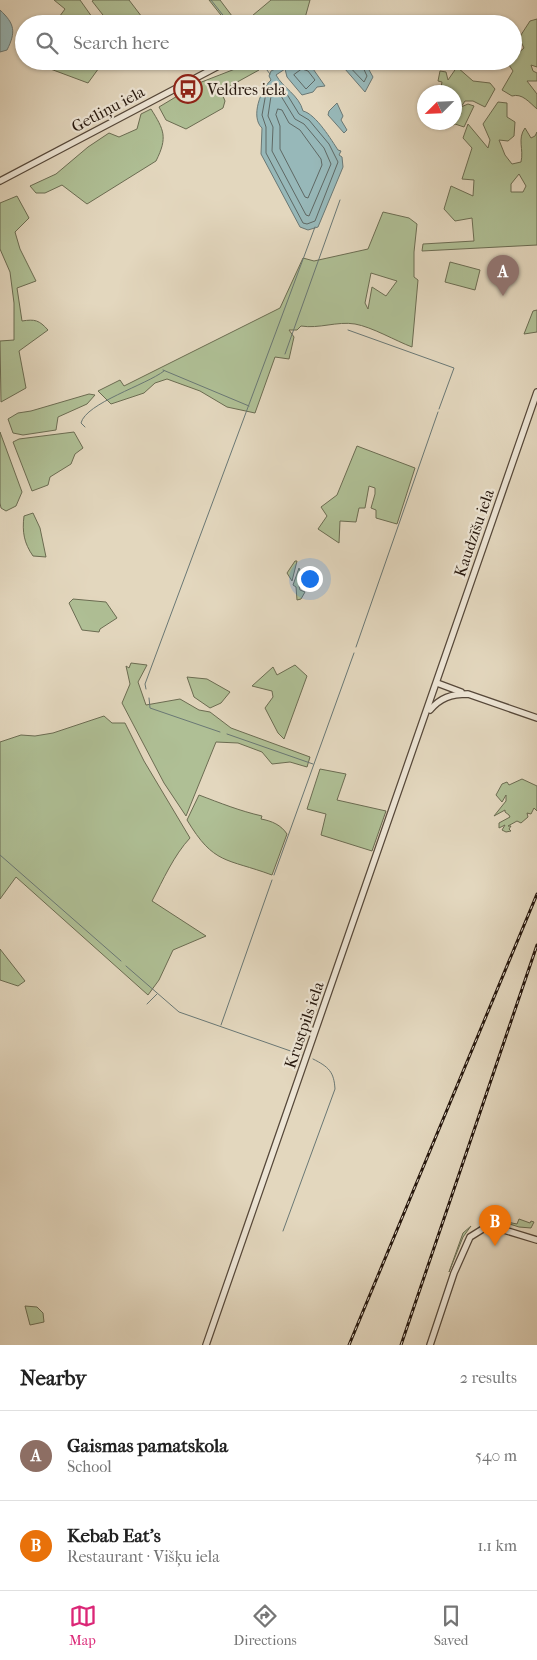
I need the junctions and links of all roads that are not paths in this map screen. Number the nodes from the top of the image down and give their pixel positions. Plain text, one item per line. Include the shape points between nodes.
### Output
1 (211, 70) edge
2 (0, 181) edge
3 (537, 392) edge
4 (437, 683) junction
5 (468, 694) junction
6 (427, 714) junction
7 (537, 718) edge
8 (537, 1240) edge
9 (206, 1345) edge
10 (430, 1345) edge

1 - 2 street, Getliņu iela
3 - 4 street, Kaudzīšu iela
4 - 5 street
4 - 6 street, Krustpils iela
5 - 6 street, Krustpils iela via 445,697
5 - 7 street, Krustpils iela
6 - 9 street, Krustpils iela
8 - 10 street via 494,1227 477,1231 470,1237

